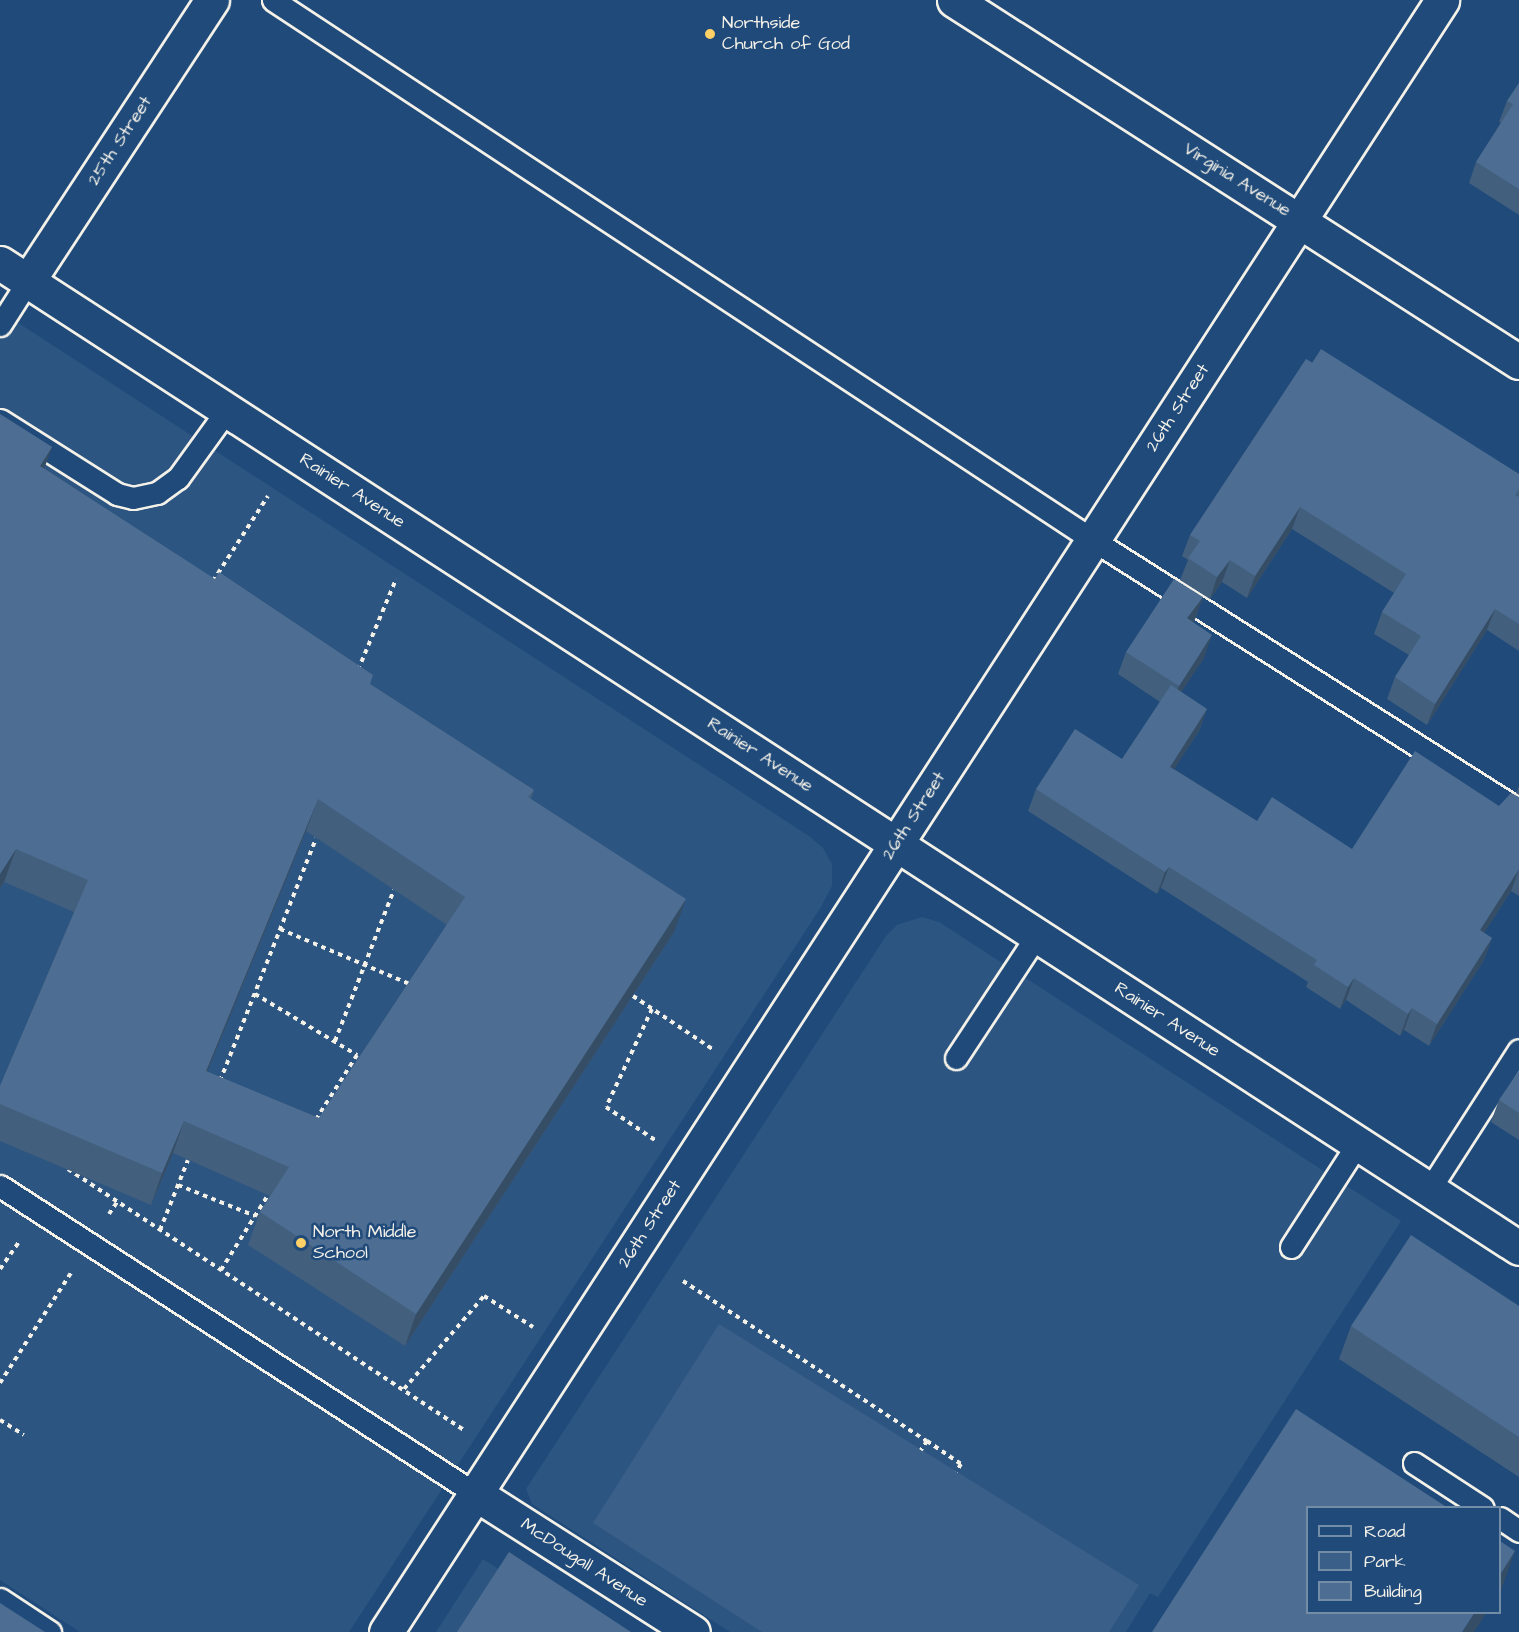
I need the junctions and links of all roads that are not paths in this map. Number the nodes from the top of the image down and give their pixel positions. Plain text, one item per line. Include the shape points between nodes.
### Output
1 (212, 0) edge
2 (273, 0) edge
3 (954, 0) edge
4 (1442, 0) edge
5 (1300, 220) junction
6 (0, 263) edge
7 (28, 281) junction
8 (0, 325) edge
9 (1519, 362) edge
10 (227, 410) junction
11 (0, 420) edge
12 (1093, 540) junction
13 (1519, 810) edge
14 (896, 844) junction
15 (1036, 935) junction
16 (1519, 1050) edge
17 (956, 1058) dead end
18 (1358, 1143) junction
19 (0, 1186) edge
20 (1429, 1190) junction
21 (1291, 1246) dead end
22 (1519, 1248) edge
23 (1414, 1462) dead end
24 (476, 1494) junction
25 (1480, 1506) edge
26 (1501, 1519) edge
27 (1519, 1531) edge
28 (0, 1599) edge
29 (50, 1632) edge
30 (386, 1632) edge
31 (693, 1632) edge

1 - 7 street, 25th Street
2 - 12 lane
3 - 5 street, Virginia Avenue
4 - 5 street, 26th Street
5 - 9 street, Virginia Avenue
5 - 12 street, 26th Street
6 - 7 street, Rainier Avenue
7 - 8 lane
7 - 10 street, Rainier Avenue
10 - 11 lane via 178,478 157,494 133,498 117,494
10 - 14 street, Rainier Avenue
12 - 13 lane
12 - 14 street, 26th Street
14 - 15 street, Rainier Avenue
14 - 24 street, 26th Street
15 - 17 lane
15 - 18 street, Rainier Avenue
16 - 20 lane
18 - 20 street, Rainier Avenue
18 - 21 lane
19 - 24 lane
20 - 22 street, Rainier Avenue
23 - 25 lane
24 - 30 street, 26th Street
24 - 31 street, McDougall Avenue
26 - 27 lane
28 - 29 lane

